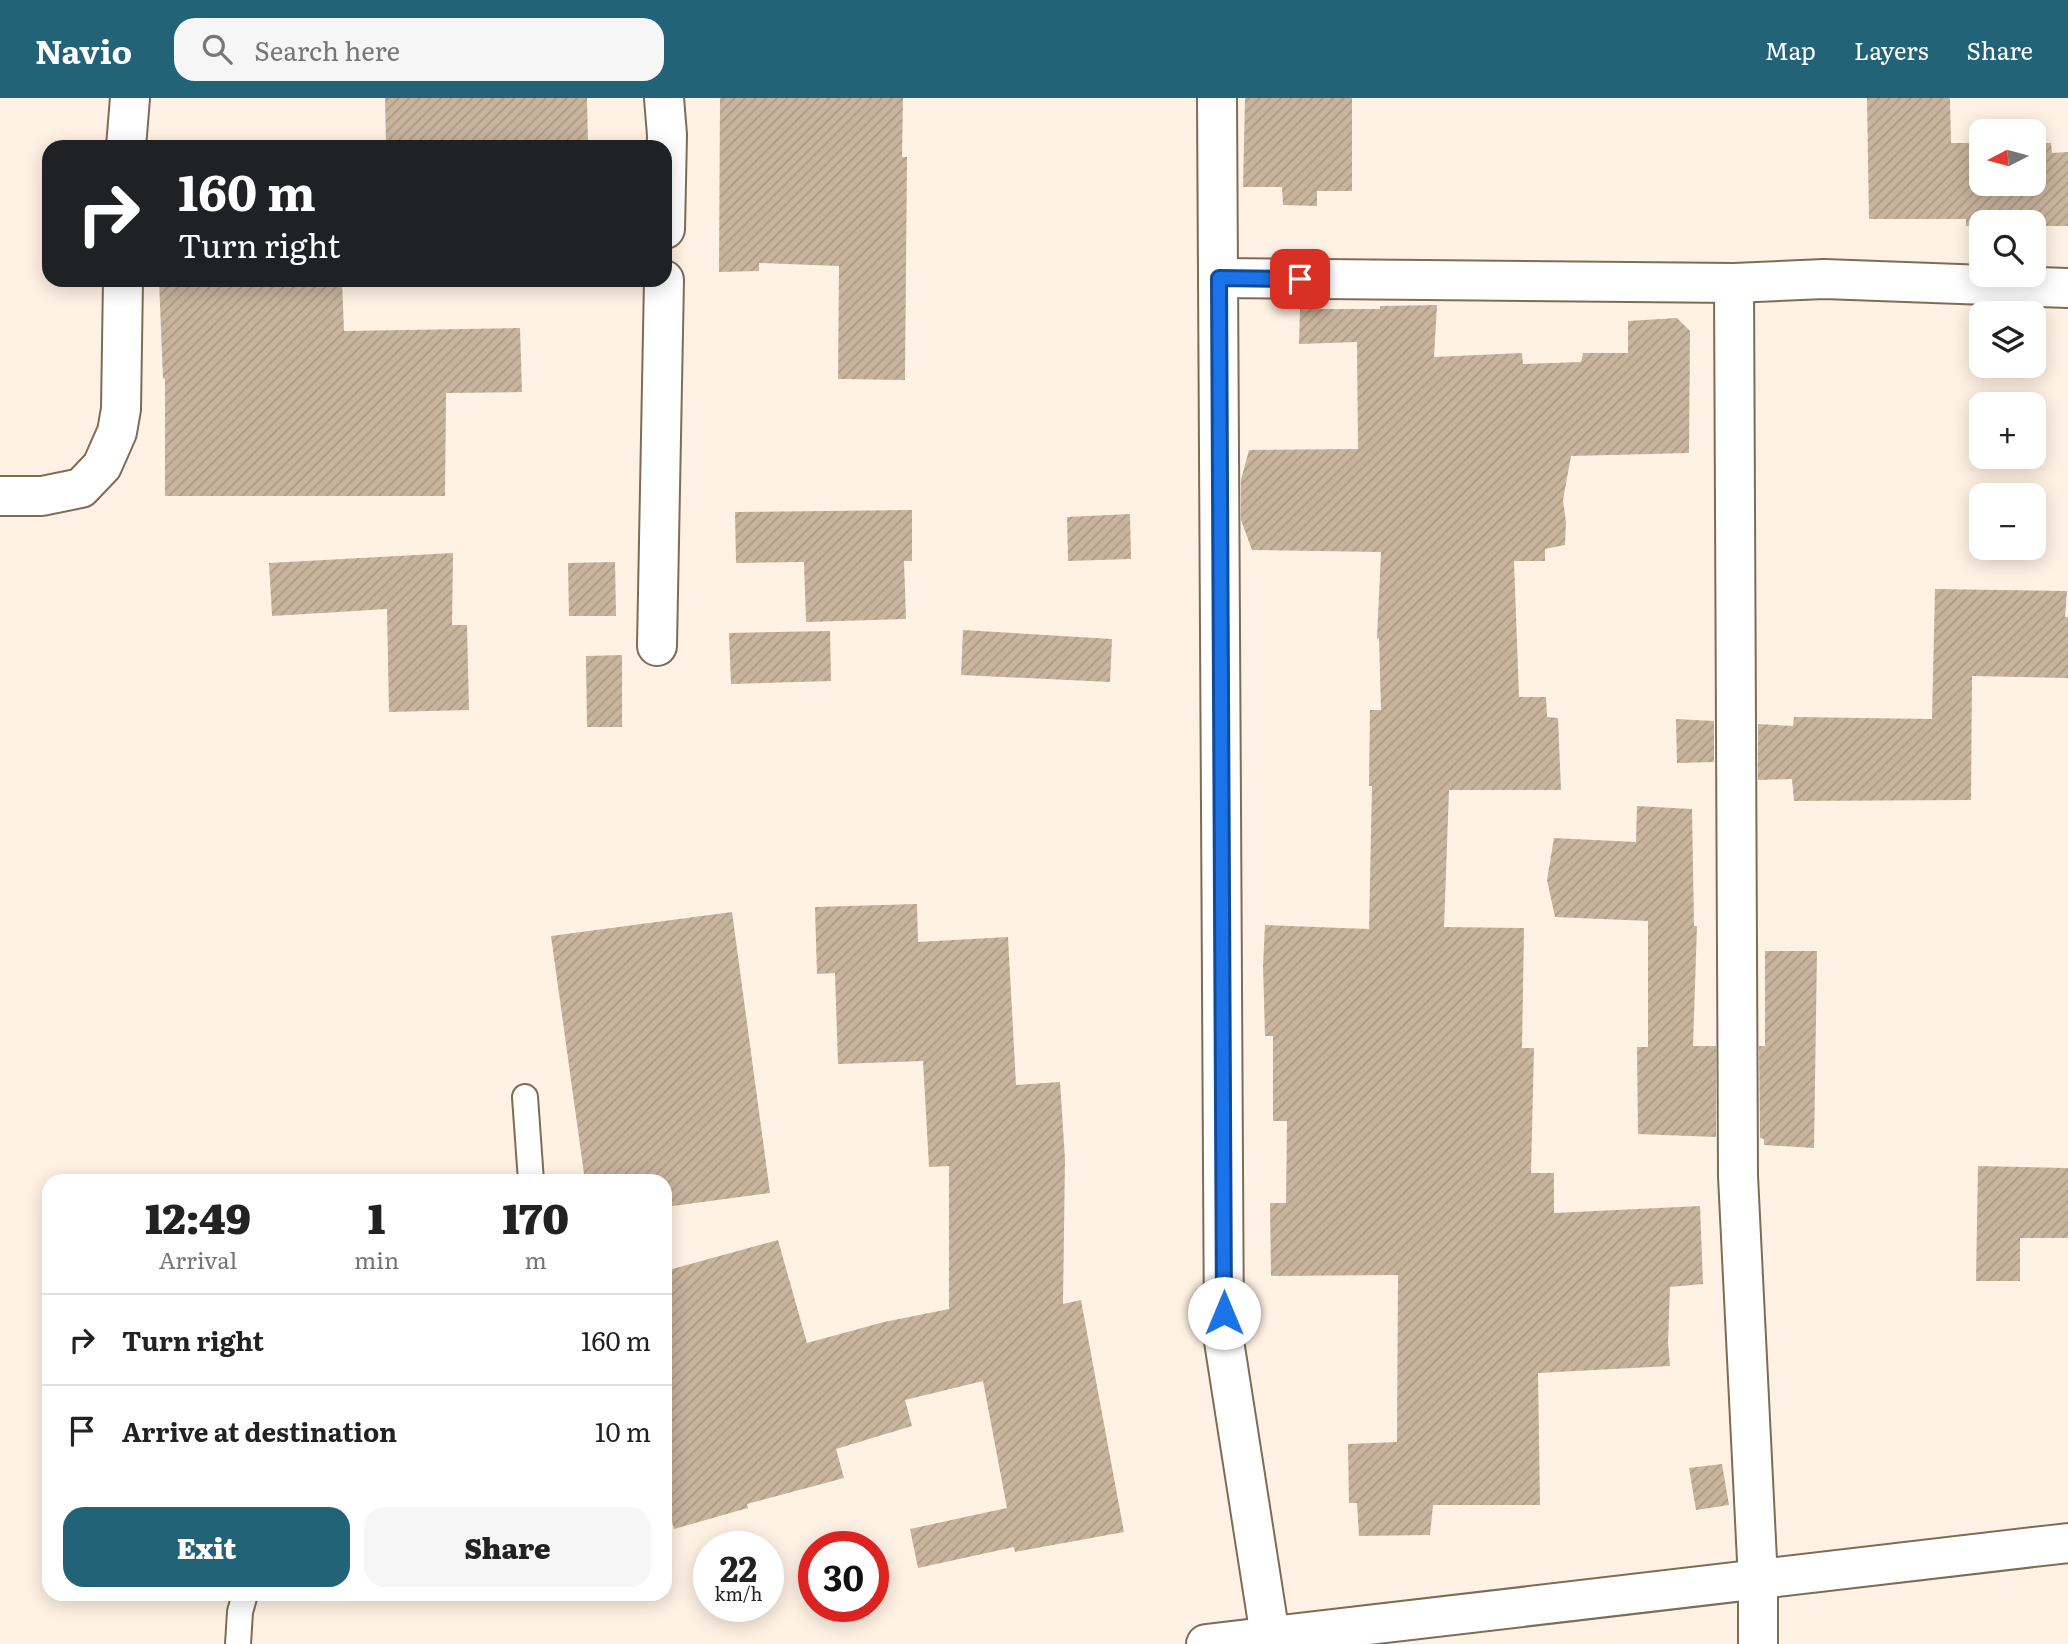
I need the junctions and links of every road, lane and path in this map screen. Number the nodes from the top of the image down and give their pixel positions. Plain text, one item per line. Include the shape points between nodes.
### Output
1 (130, 98) edge
2 (664, 98) edge
3 (1217, 98) edge
4 (127, 140) edge
5 (667, 140) edge
6 (1219, 278) junction
7 (1734, 283) junction
8 (123, 287) edge
9 (664, 287) edge
10 (2068, 288) edge
11 (0, 496) edge
12 (657, 646) dead end
13 (524, 1097) dead end
14 (530, 1174) edge
15 (2068, 1543) edge
16 (1758, 1581) junction
17 (243, 1601) edge
18 (1270, 1636) junction
19 (238, 1644) edge
20 (1206, 1644) edge
21 (1758, 1644) edge

1 - 4 street
2 - 5 street
3 - 6 street
6 - 7 street
6 - 18 street via 1224,1341
7 - 10 street via 1824,279
7 - 16 street via 1738,1176
8 - 11 street via 121,409 102,466 81,488 42,496
9 - 12 street
13 - 14 lane
15 - 16 street
16 - 18 street
16 - 21 street
17 - 19 lane
18 - 20 street

